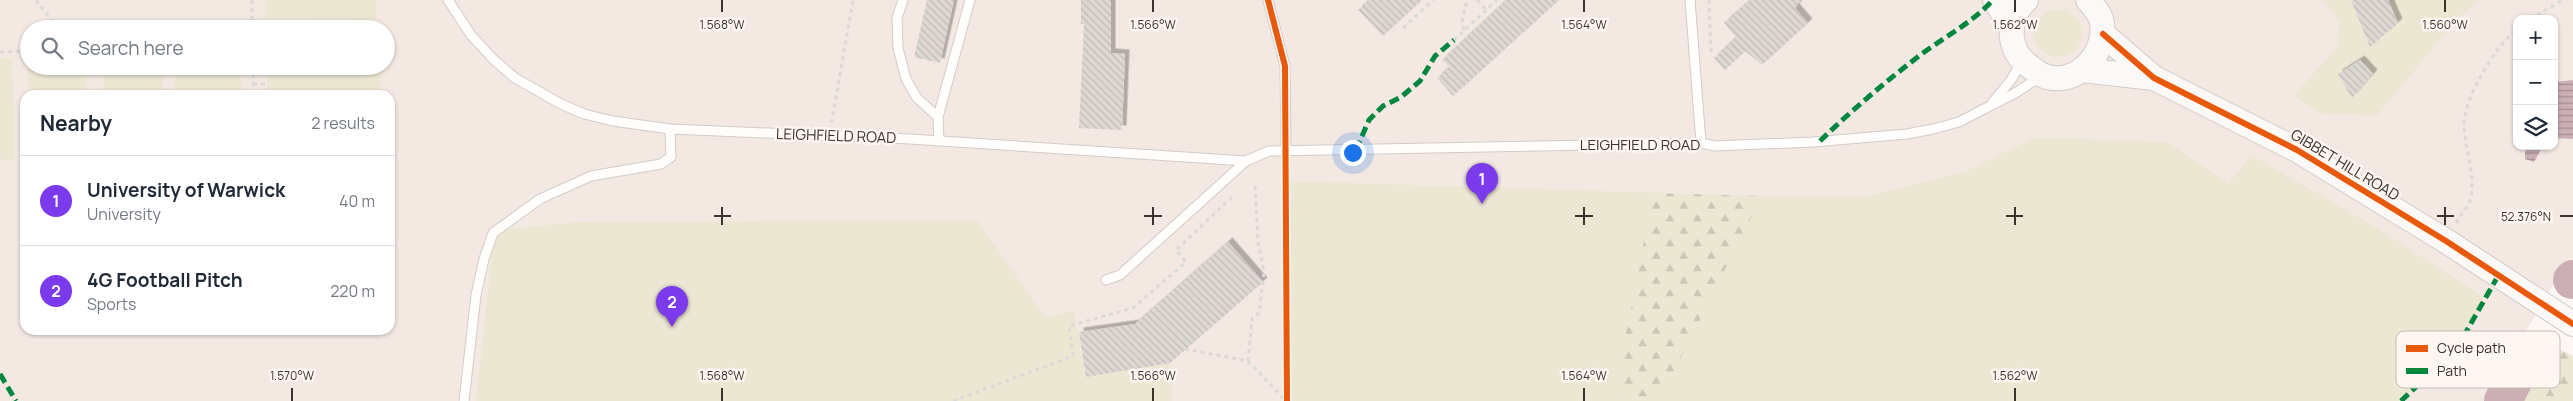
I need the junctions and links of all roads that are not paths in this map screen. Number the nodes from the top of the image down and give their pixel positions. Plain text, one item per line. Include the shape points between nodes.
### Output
1 (448, 0) edge
2 (903, 0) edge
3 (970, 0) edge
4 (1268, 0) edge
5 (1690, 0) edge
6 (1995, 0) edge
7 (2026, 0) edge
8 (2098, 11) edge
9 (2012, 28) junction
10 (2022, 61) junction
11 (2082, 70) junction
12 (2042, 76) junction
13 (2154, 78) junction
14 (1988, 107) junction
15 (938, 117) junction
16 (670, 129) junction
17 (940, 141) junction
18 (1701, 143) junction
19 (1286, 151) junction
20 (1246, 161) junction
21 (1106, 280) dead end
22 (2573, 324) edge
23 (464, 401) edge

1 - 16 lane, LEIGHFIELD ROAD via 471,35 494,60 538,93 584,114
2 - 15 lane via 897,18 898,48 906,79 917,98
3 - 15 lane
4 - 19 lane via 1284,66
5 - 18 lane
6 - 9 street
7 - 9 street via 2015,15
8 - 11 street via 2100,48
8 - 13 street, GIBBET HILL ROAD
9 - 10 street via 2013,45
10 - 12 street
10 - 14 lane, LEIGHFIELD ROAD
11 - 12 street via 2070,76
11 - 13 street, GIBBET HILL ROAD
12 - 14 lane, LEIGHFIELD ROAD
13 - 22 street, GIBBET HILL ROAD via 2297,150 2446,240
14 - 18 lane, LEIGHFIELD ROAD via 1960,122 1907,134 1715,146
15 - 17 lane
16 - 17 lane, LEIGHFIELD ROAD
16 - 23 lane via 671,157 662,164 591,176 540,199 493,233 476,295
17 - 20 lane, LEIGHFIELD ROAD
18 - 19 lane, LEIGHFIELD ROAD
19 - 20 lane, LEIGHFIELD ROAD via 1269,152
20 - 21 lane via 1120,275

